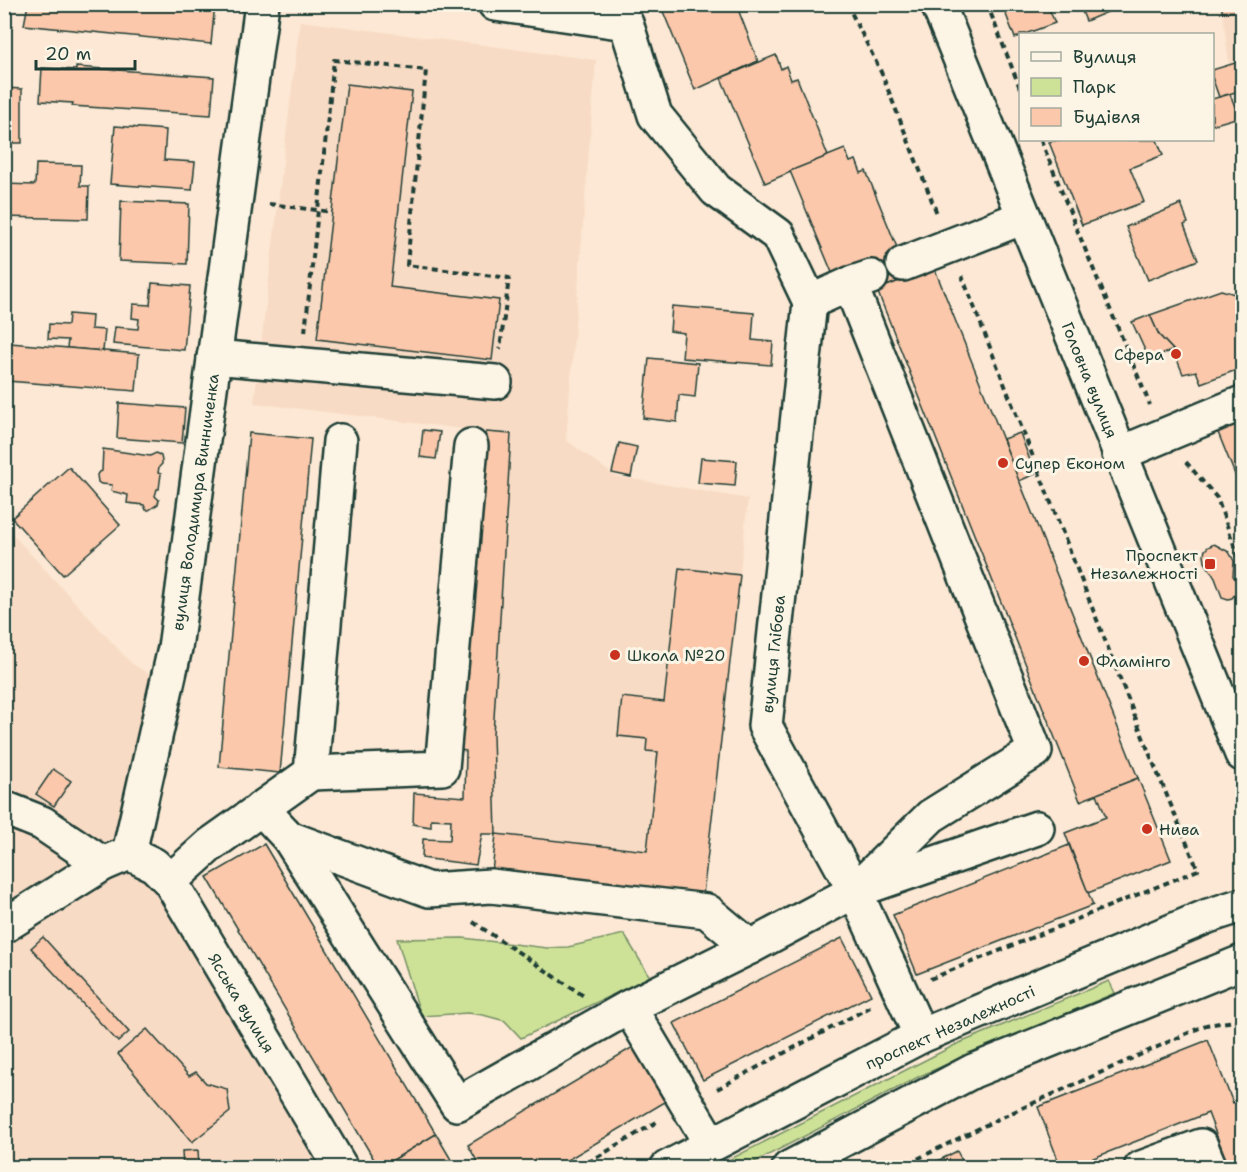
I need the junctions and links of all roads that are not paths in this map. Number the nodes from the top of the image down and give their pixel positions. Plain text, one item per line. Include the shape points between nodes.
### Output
1 (262, 4) edge
2 (495, 4) edge
3 (938, 4) edge
4 (629, 14) edge
5 (1024, 217) junction
6 (903, 264) dead end
7 (810, 302) junction
8 (214, 357) junction
9 (495, 382) road end
10 (1242, 403) edge
11 (340, 441) dead end
12 (471, 446) dead end
13 (1119, 454) junction
14 (1242, 754) edge
15 (311, 773) junction
16 (4, 808) edge
17 (261, 808) junction
18 (1036, 828) dead end
19 (289, 838) junction
20 (116, 859) junction
21 (170, 881) junction
22 (855, 891) junction
23 (1242, 905) edge
24 (4, 926) edge
25 (750, 947) junction
26 (1242, 962) edge
27 (629, 1007) junction
28 (921, 1036) junction
29 (711, 1144) junction
30 (341, 1167) edge
31 (667, 1167) edge
32 (789, 1167) edge
33 (1141, 1167) edge
34 (1210, 1167) edge

1 - 8 main road, вулиця Володимира Винниченка
2 - 4 main road
3 - 5 main road, Головна вулиця
4 - 7 main road via 655,115 717,190 778,235
5 - 6 main road
5 - 13 main road, Головна вулиця
7 - 22 main road, вулиця Глібова via 765,726
7 - 22 main road via 861,281 1035,751 932,816
8 - 9 main road
8 - 20 main road, вулиця Володимира Винниченка via 175,648
10 - 13 main road
11 - 15 main road
12 - 15 main road via 442,768
13 - 14 main road, Головна вулиця
15 - 17 main road
16 - 20 main road, Ясська вулиця
17 - 19 main road
17 - 21 main road via 210,845
18 - 22 main road
19 - 25 main road via 429,890 491,886 707,911
19 - 27 main road via 457,1104
20 - 21 main road, Ясська вулиця via 154,865
20 - 24 main road
21 - 30 main road, Ясська вулиця
22 - 25 main road
22 - 28 main road, вулиця Глібова
23 - 28 main road, проспект Незалежності
25 - 27 main road
26 - 32 main road via 973,1071
27 - 29 main road
28 - 29 main road, проспект Незалежності
29 - 31 main road, проспект Незалежності
33 - 34 main road via 1201,1146

